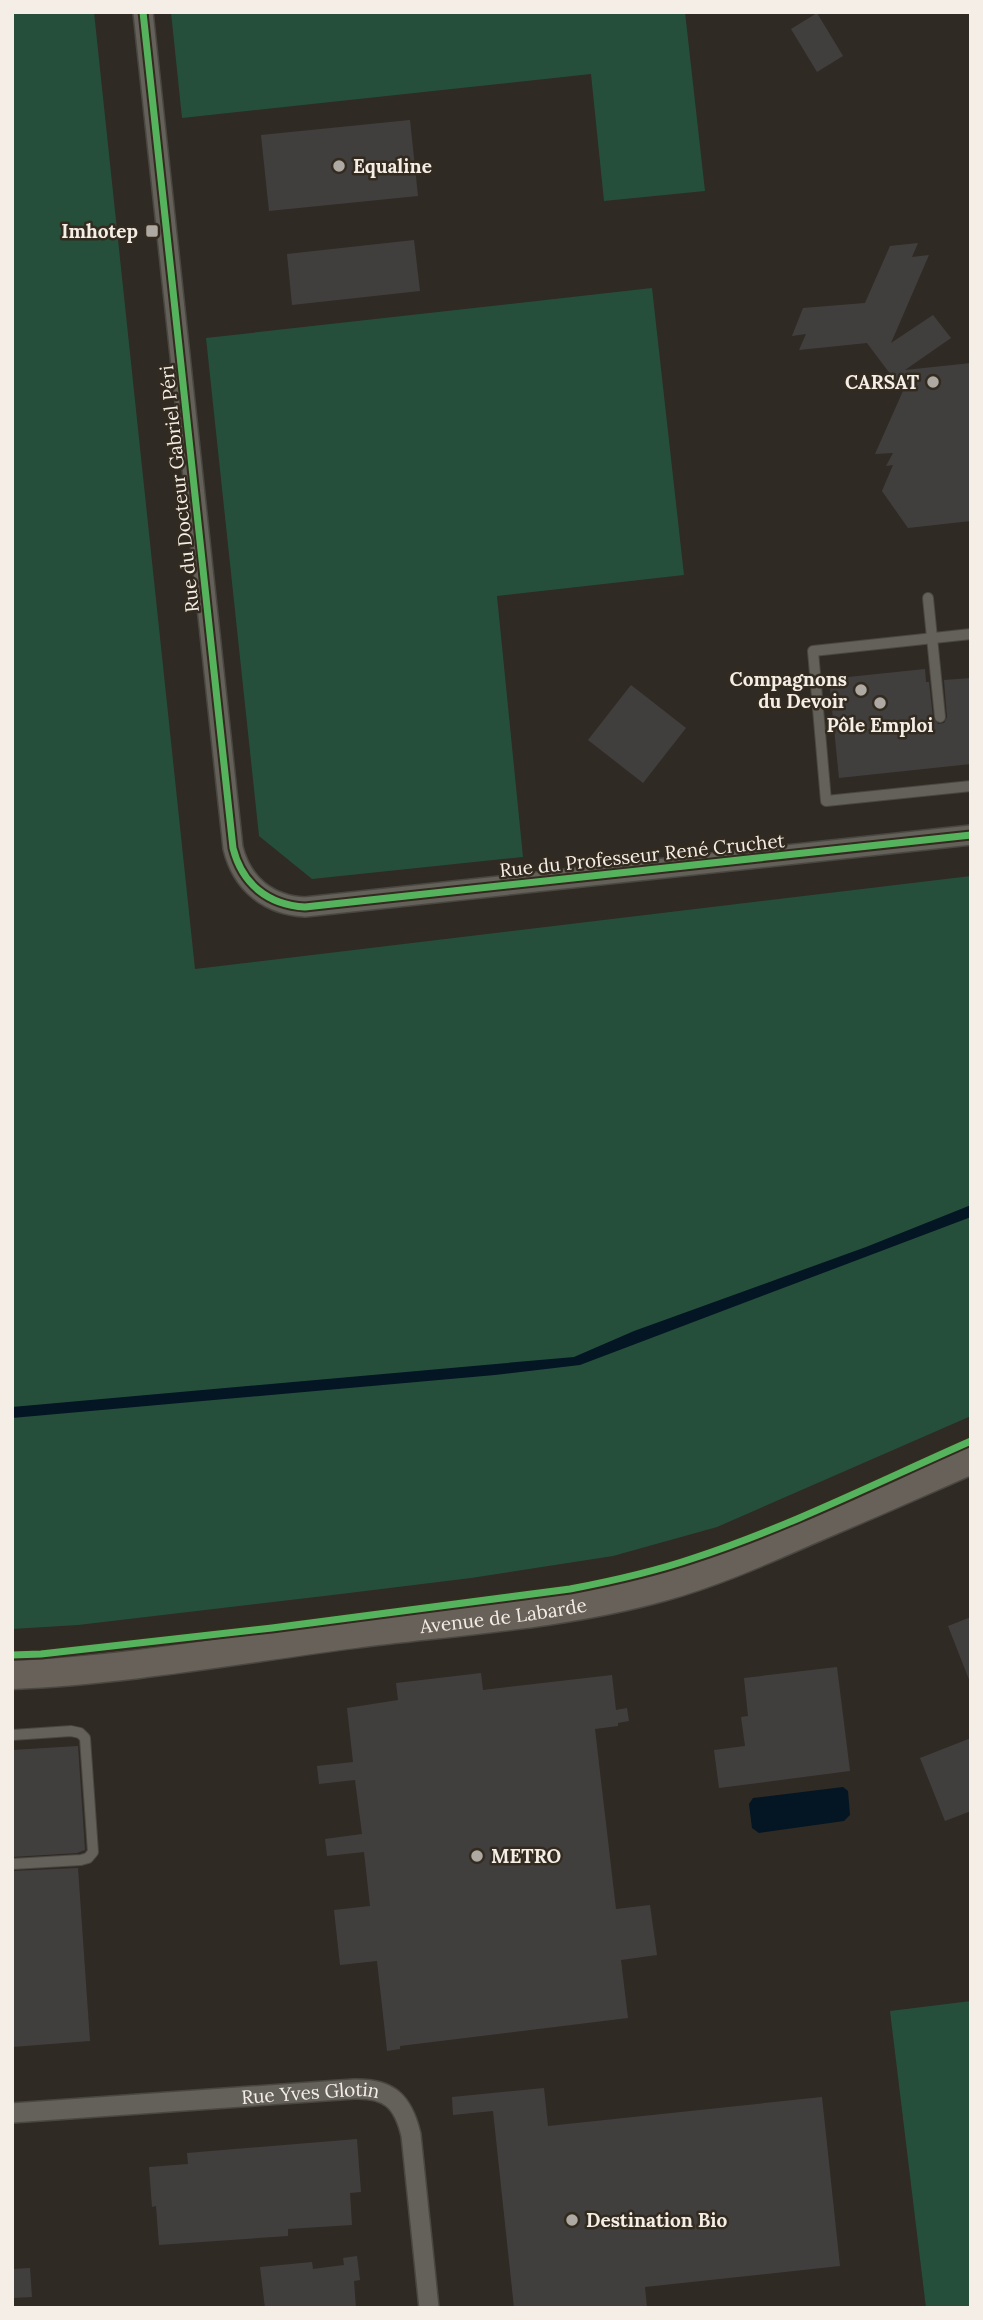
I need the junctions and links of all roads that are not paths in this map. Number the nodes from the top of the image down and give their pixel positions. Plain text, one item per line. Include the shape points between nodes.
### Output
1 (144, 12) edge
2 (928, 598) dead end
3 (971, 634) edge
4 (932, 638) junction
5 (940, 717) dead end
6 (971, 786) edge
7 (971, 835) edge
8 (317, 906) joint
9 (971, 1461) edge
10 (12, 1675) edge
11 (12, 1735) edge
12 (12, 1864) edge
13 (12, 2113) edge
14 (429, 2308) edge

1 - 8 street, Rue du Docteur Gabriel Péri via 233,848 242,873 259,892 293,907
2 - 4 lane
3 - 4 lane
4 - 5 lane
4 - 6 lane via 813,650 826,801
7 - 8 street, Rue du Professeur René Cruchet
9 - 10 main road, Avenue de Labarde via 735,1561 616,1598 171,1661
11 - 12 lane via 71,1731 85,1738 93,1852 81,1860
13 - 14 street, Rue Yves Glotin via 354,2089 383,2092 403,2110 411,2135

